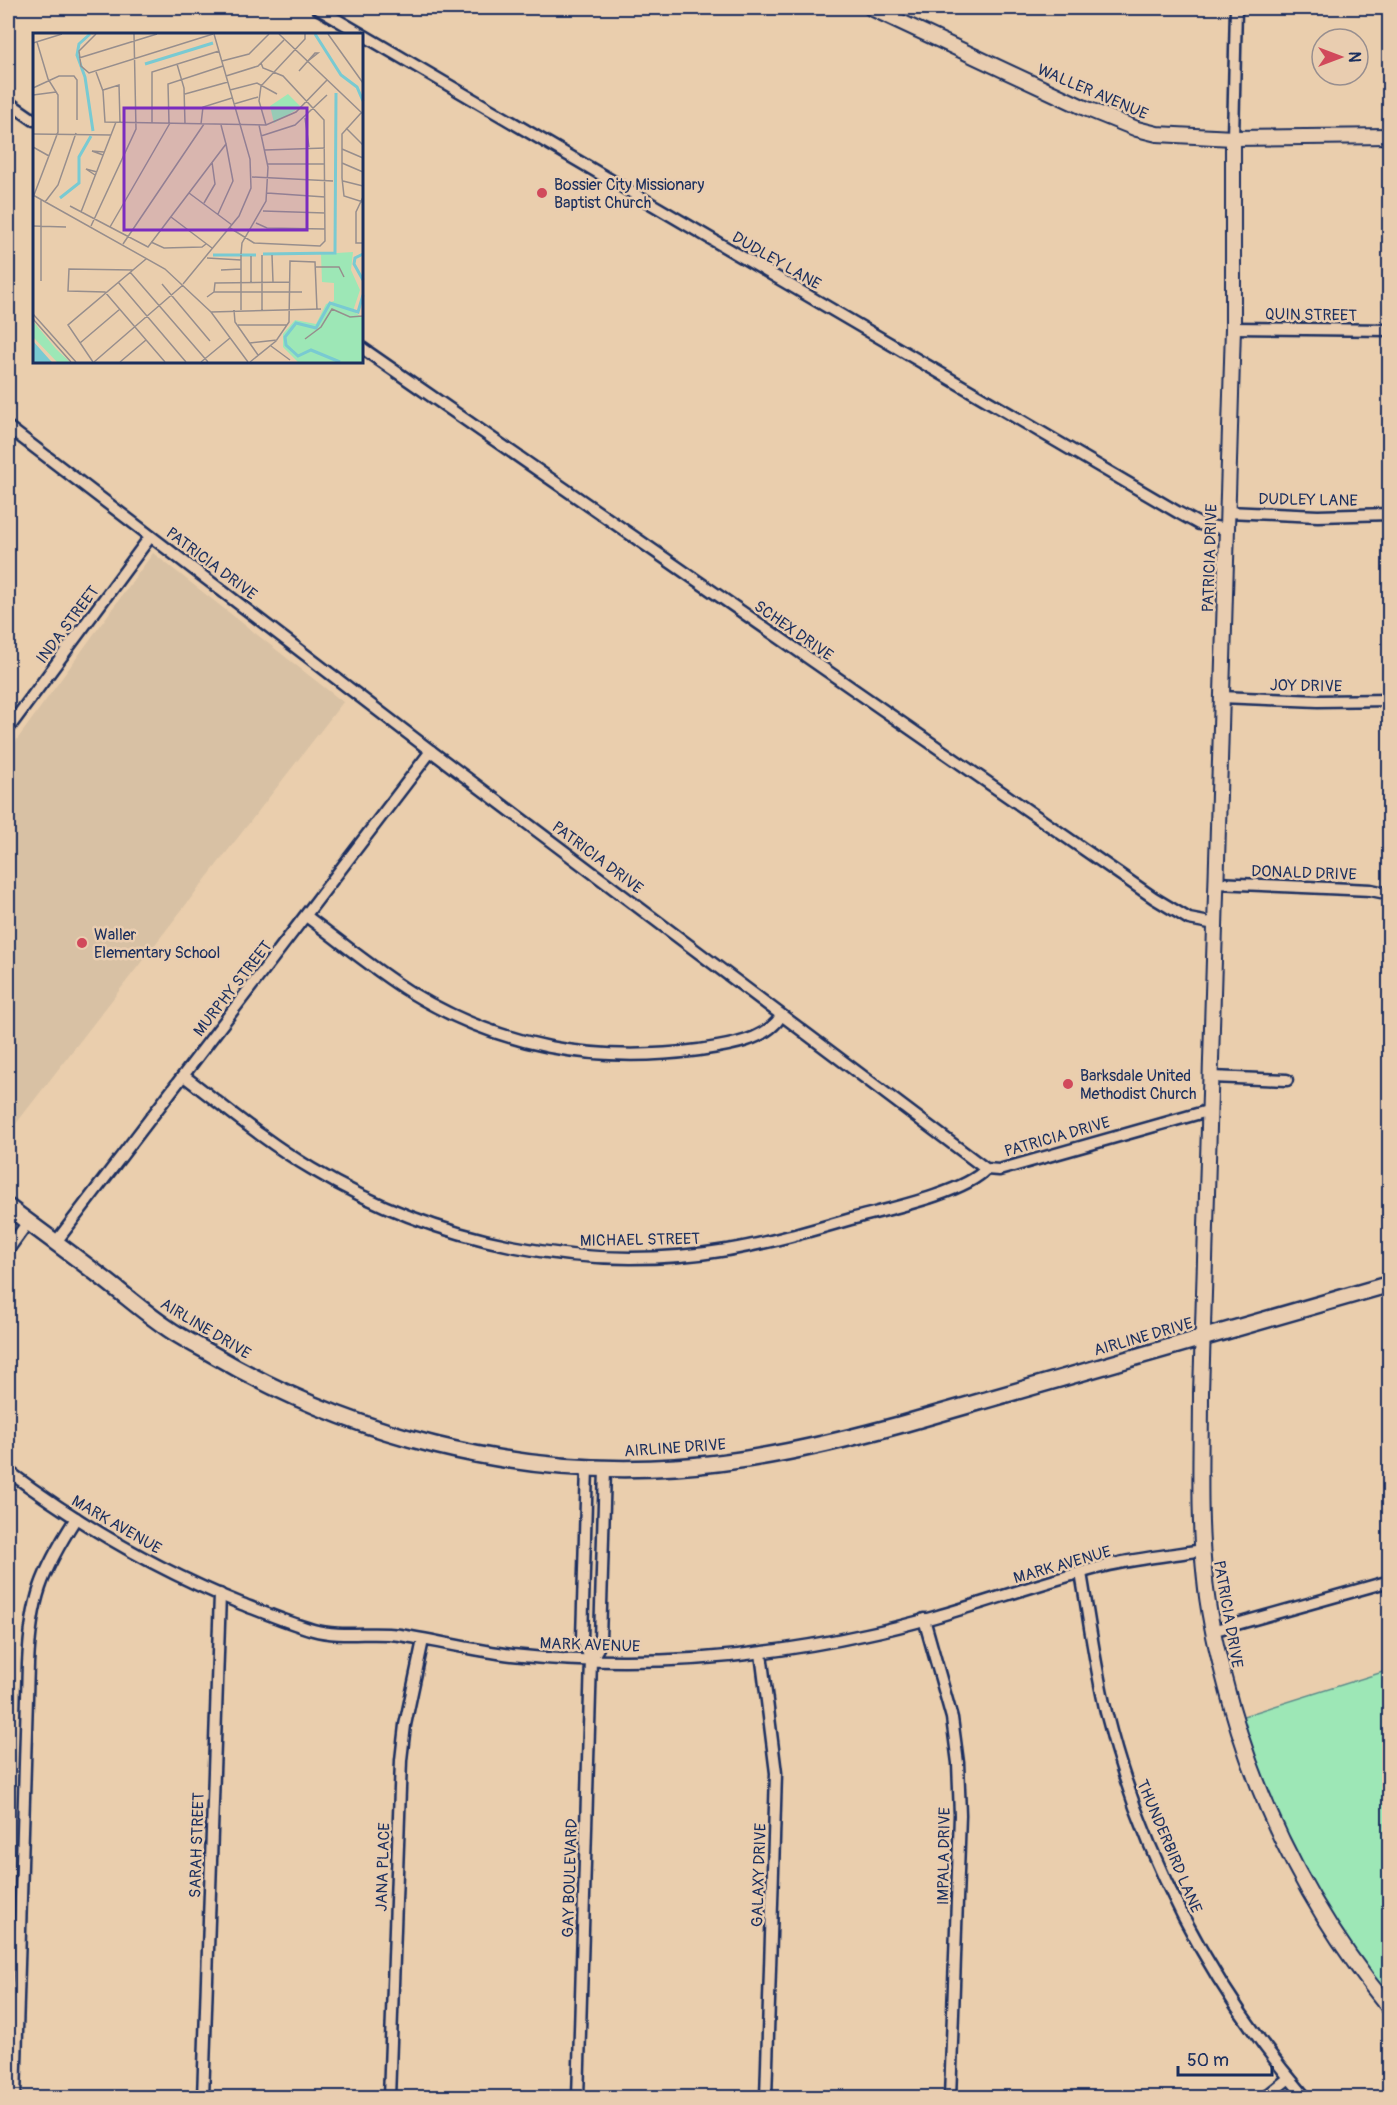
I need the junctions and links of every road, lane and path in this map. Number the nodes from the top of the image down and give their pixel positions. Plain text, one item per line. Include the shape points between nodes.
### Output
1 (316, 8) edge
2 (871, 8) edge
3 (1236, 8) edge
4 (359, 33) edge
5 (363, 36) edge
6 (8, 102) edge
7 (33, 119) edge
8 (1389, 136) edge
9 (1233, 138) junction
10 (1233, 328) junction
11 (1389, 330) edge
12 (363, 349) edge
13 (8, 427) edge
14 (1227, 512) junction
15 (1389, 514) edge
16 (1226, 529) junction
17 (150, 537) junction
18 (1221, 698) junction
19 (1389, 700) edge
20 (8, 729) edge
21 (431, 751) junction
22 (1216, 883) junction
23 (1389, 894) edge
24 (306, 916) junction
25 (1215, 924) junction
26 (781, 1016) junction
27 (184, 1076) junction
28 (1211, 1077) junction
29 (1287, 1080) dead end
30 (1210, 1110) junction
31 (986, 1169) junction
32 (8, 1207) edge
33 (28, 1222) junction
34 (56, 1242) junction
35 (8, 1250) edge
36 (1389, 1284) edge
37 (1203, 1338) junction
38 (587, 1467) junction
39 (605, 1468) junction
40 (8, 1471) edge
41 (76, 1518) junction
42 (1202, 1550) junction
43 (1081, 1573) junction
44 (1389, 1581) edge
45 (220, 1594) junction
46 (924, 1619) junction
47 (1212, 1631) junction
48 (423, 1640) junction
49 (761, 1653) junction
50 (591, 1660) junction
51 (1389, 2009) edge
52 (1289, 2078) junction
53 (15, 2097) edge
54 (202, 2097) edge
55 (389, 2097) edge
56 (578, 2097) edge
57 (766, 2097) edge
58 (951, 2097) edge
59 (1264, 2097) edge
60 (1306, 2097) edge

1 - 4 street, DUDLEY LANE
2 - 9 street, WALLER AVENUE via 1137,129 1176,137
3 - 9 street, PATRICIA DRIVE
5 - 16 street, DUDLEY LANE via 1179,513 1199,524
6 - 7 street
8 - 9 street, WALLER AVENUE
9 - 10 street, PATRICIA DRIVE
10 - 11 street, QUIN STREET
10 - 14 street, PATRICIA DRIVE
12 - 25 street, SCHEX DRIVE via 1154,898 1189,919
13 - 17 street, PATRICIA DRIVE
14 - 15 street, DUDLEY LANE
14 - 16 street, PATRICIA DRIVE
16 - 18 street, PATRICIA DRIVE
17 - 20 street, INDA STREET
17 - 21 street, PATRICIA DRIVE
18 - 19 street, JOY DRIVE
18 - 22 street, PATRICIA DRIVE
21 - 24 street, MURPHY STREET
21 - 26 street, PATRICIA DRIVE
22 - 23 street, DONALD DRIVE
22 - 25 street, PATRICIA DRIVE
24 - 26 street via 411,992 489,1031 528,1043 591,1054 689,1052 757,1036 774,1026
24 - 27 street, MURPHY STREET
25 - 28 street, PATRICIA DRIVE
26 - 31 street, PATRICIA DRIVE
27 - 31 street, MICHAEL STREET via 284,1152 365,1198 469,1236 556,1253 668,1256 753,1245 955,1189
27 - 34 street, MURPHY STREET
28 - 29 street
28 - 30 street, PATRICIA DRIVE
30 - 31 street, PATRICIA DRIVE via 999,1170
30 - 37 street, PATRICIA DRIVE
32 - 33 main road, AIRLINE DRIVE
33 - 34 main road, AIRLINE DRIVE
33 - 35 street
34 - 38 main road, AIRLINE DRIVE via 166,1327 312,1405 445,1448 489,1457
36 - 37 main road, AIRLINE DRIVE
37 - 39 main road, AIRLINE DRIVE via 819,1446 706,1465
37 - 42 street, PATRICIA DRIVE
38 - 39 main road, AIRLINE DRIVE
38 - 50 street, GAY BOULEVARD via 582,1639
39 - 50 street, GAY BOULEVARD via 600,1640
40 - 41 street, MARK AVENUE
41 - 45 street, MARK AVENUE via 152,1562
41 - 53 street via 45,1571 31,1618
42 - 43 street, MARK AVENUE
42 - 47 street, PATRICIA DRIVE
43 - 46 street, MARK AVENUE
43 - 52 street, THUNDERBIRD LANE via 1106,1712 1124,1777 1150,1846 1207,1960
44 - 47 street
45 - 48 street, MARK AVENUE via 314,1630 391,1634
45 - 54 street, SARAH STREET
46 - 49 street, MARK AVENUE via 871,1634
46 - 58 street, IMPALA DRIVE via 951,1718 958,1763 960,1823
47 - 51 street, PATRICIA DRIVE via 1244,1748 1286,1851 1324,1919
48 - 50 street, MARK AVENUE via 488,1652
48 - 55 street, JANA PLACE via 401,1760
49 - 50 street, MARK AVENUE via 673,1661
49 - 57 street, GALAXY DRIVE via 776,1773
50 - 56 street, GAY BOULEVARD
52 - 59 street
52 - 60 street, THUNDERBIRD LANE

